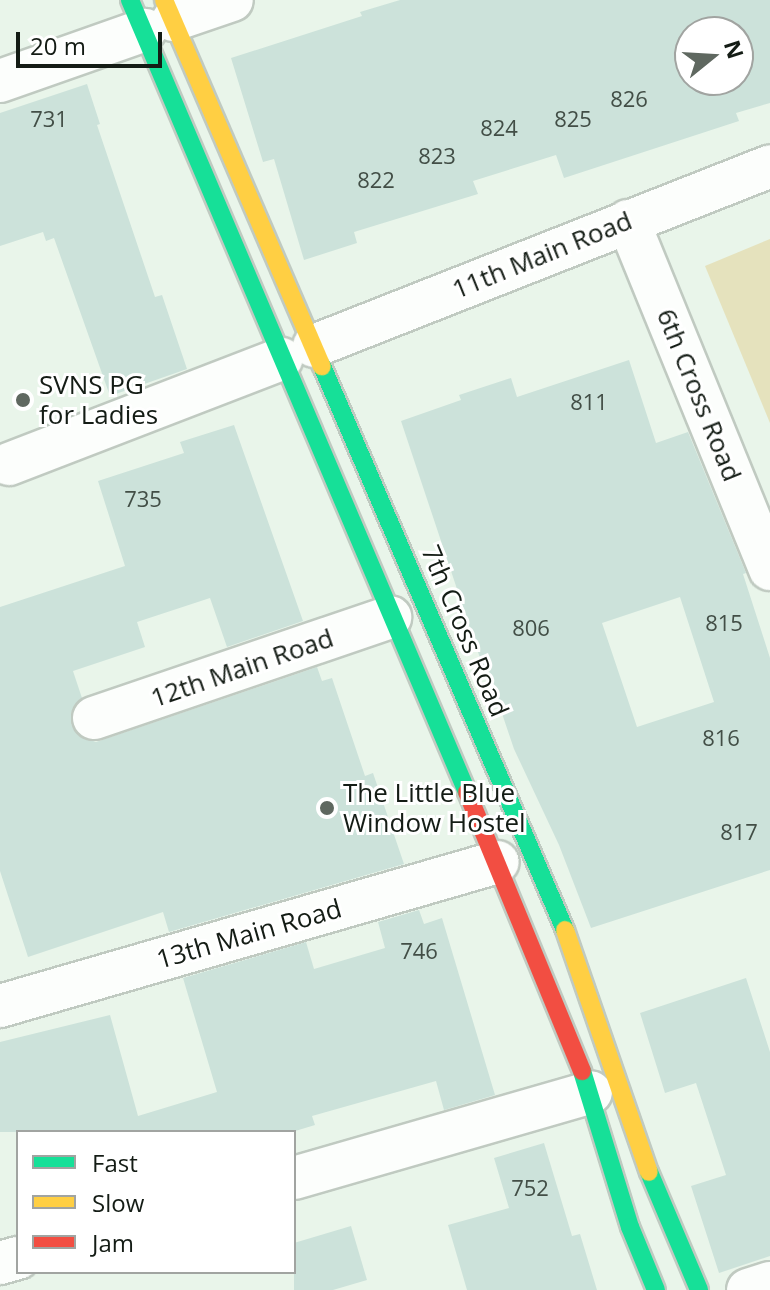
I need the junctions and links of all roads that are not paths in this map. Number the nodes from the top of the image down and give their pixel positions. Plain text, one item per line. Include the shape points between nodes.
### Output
1 (232, 0) edge
2 (153, 13) edge
3 (0, 81) edge
4 (770, 166) edge
5 (628, 221) junction
6 (298, 352) junction
7 (9, 464) dead end
8 (770, 569) edge
9 (390, 617) junction
10 (94, 718) dead end
11 (498, 862) junction
12 (2, 999) edge
13 (591, 1092) junction
14 (296, 1177) edge
15 (770, 1283) edge
16 (656, 1290) edge
17 (699, 1290) edge
18 (748, 1290) edge

1 - 2 street
2 - 3 street
2 - 6 street, 7th Cross Road
2 - 6 street, 7th Cross Road
4 - 5 street, 11th Main Road
5 - 6 street, 11th Main Road
5 - 8 street, 6th Cross Road
6 - 7 street, 11th Main Road
6 - 9 street, 7th Cross Road
6 - 17 street, 7th Cross Road via 564,927 664,1214
9 - 10 street, 12th Main Road
9 - 11 street, 7th Cross Road
11 - 12 street, 13th Main Road
11 - 13 street, 7th Cross Road
13 - 14 street
13 - 16 street, 7th Cross Road via 630,1227
15 - 18 street

